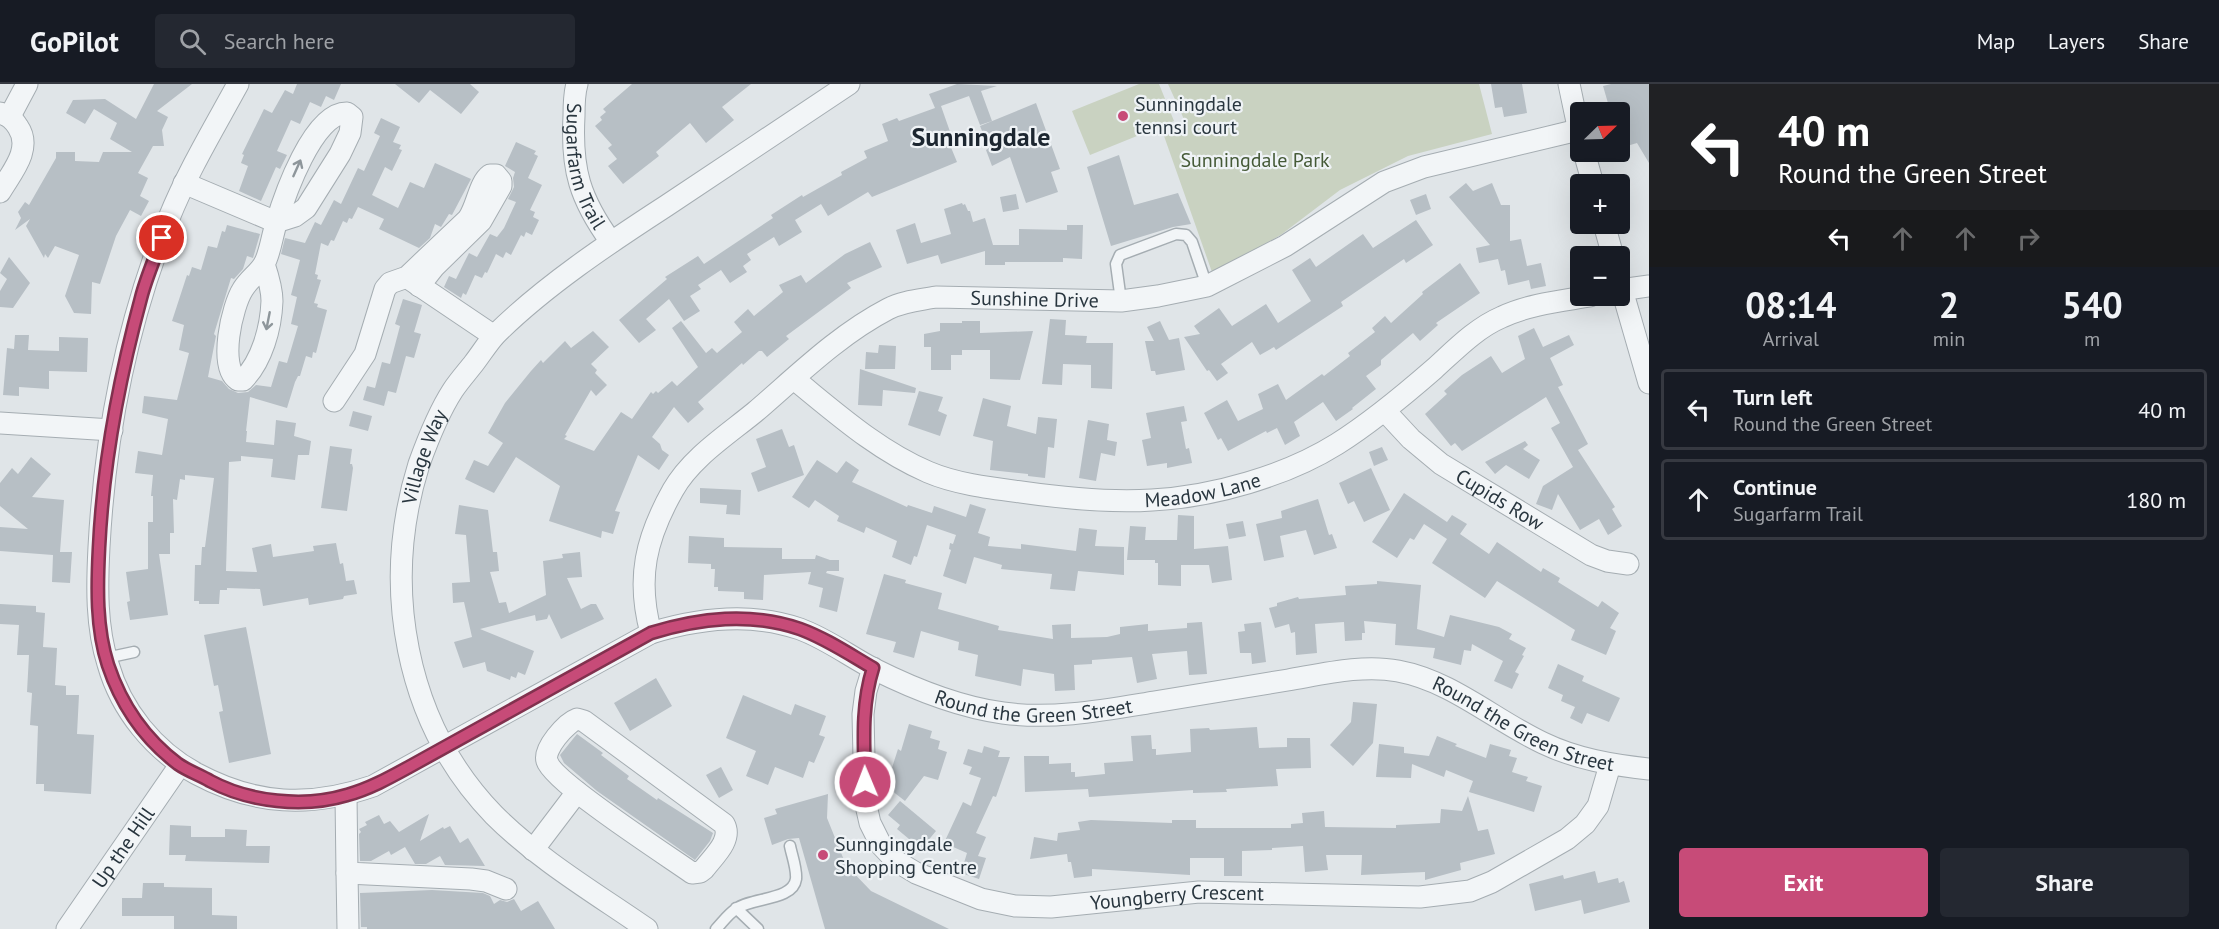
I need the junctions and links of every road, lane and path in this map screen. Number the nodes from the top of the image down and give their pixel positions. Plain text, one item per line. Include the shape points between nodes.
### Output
1 (27, 84) edge
2 (238, 84) edge
3 (577, 84) edge
4 (849, 84) edge
5 (1569, 84) edge
6 (1573, 102) edge
7 (5, 115) edge
8 (1570, 137) edge
9 (184, 183) junction
10 (0, 192) edge
11 (276, 222) junction
12 (611, 242) junction
13 (264, 264) dead end
14 (413, 282) junction
15 (1207, 286) junction
16 (1649, 286) edge
17 (1630, 287) edge
18 (1570, 300) edge
19 (1121, 301) junction
20 (1627, 306) edge
21 (494, 336) junction
22 (794, 379) junction
23 (1649, 383) edge
24 (334, 401) dead end
25 (1385, 411) junction
26 (0, 423) edge
27 (112, 430) junction
28 (1628, 564) dead end
29 (651, 633) junction
30 (134, 652) dead end
31 (106, 658) junction
32 (873, 668) junction
33 (445, 748) junction
34 (180, 765) junction
35 (1610, 765) junction
36 (1649, 769) edge
37 (577, 792) junction
38 (346, 796) junction
39 (790, 846) dead end
40 (533, 850) junction
41 (347, 873) junction
42 (506, 889) dead end
43 (736, 908) junction
44 (67, 929) edge
45 (348, 929) edge
46 (647, 929) edge
47 (716, 929) edge
48 (758, 929) edge

1 - 7 street
2 - 9 street
3 - 12 street, Sugarfarm Trail via 573,138 576,171 584,199
4 - 12 street, Village Way
5 - 6 street
7 - 10 street via 20,129 24,140 23,153
8 - 15 street, Sunshine Drive via 1424,167 1384,182 1285,246
9 - 11 street
9 - 27 street via 141,296
11 -> 11 street via 316,135 329,120 347,112 352,117 350,133 318,191 295,216
11 - 13 street
12 - 21 street, Village Way
14 - 14 street via 474,211 483,183 490,175 496,175 501,186 486,214 434,267
14 - 21 street
14 - 24 street via 390,283 385,289 365,354
15 - 19 street, Sunshine Drive
15 - 19 lane via 1192,242 1186,235 1176,234 1120,255 1116,264
16 - 17 street
18 - 25 street, Meadow Lane via 1502,317 1480,330
19 - 22 street, Sunshine Drive via 936,297 910,301 889,308 856,329
20 - 23 street
21 - 33 street, Village Way via 452,392 428,438 414,481 403,538 401,589 412,668
22 - 25 street, Meadow Lane via 885,449 929,472 980,487 1090,499 1152,500 1240,485 1299,464 1336,445
22 - 29 street, Sunshine Drive via 694,462 674,488 646,555 644,608
25 - 28 street, Cupids Row via 1440,464 1591,555
26 - 27 street
27 - 31 street via 102,502 98,576 99,625
29 - 32 street, Round the Green Street via 706,619 771,622 800,629
29 - 33 street, Round the Green Street
30 - 31 lane
31 - 34 street via 121,697 138,724
32 - 35 street, Round the Green Street via 957,703 1003,713 1037,715 1117,708 1356,670 1396,670 1439,685 1542,743
32 - 35 street, Youngberry Crescent via 864,714 865,801 881,845 896,861 916,873 981,899 1015,906 1051,907 1199,892 1420,897 1470,891 1567,839 1585,824 1598,806
33 - 38 street
33 - 40 street, Village Way via 494,814
34 - 38 street via 221,787 255,797 310,801
34 - 44 street, Up the Hill
35 - 36 street, Round the Green Street
37 - 37 street via 546,759 546,752 567,725 577,719 724,824 726,839 704,869 692,873
37 - 40 street
38 - 41 street
39 - 43 lane via 796,879 792,888 785,894
40 - 46 street, Village Way
41 - 42 street via 471,879
41 - 45 street
43 - 47 lane
43 - 48 lane

